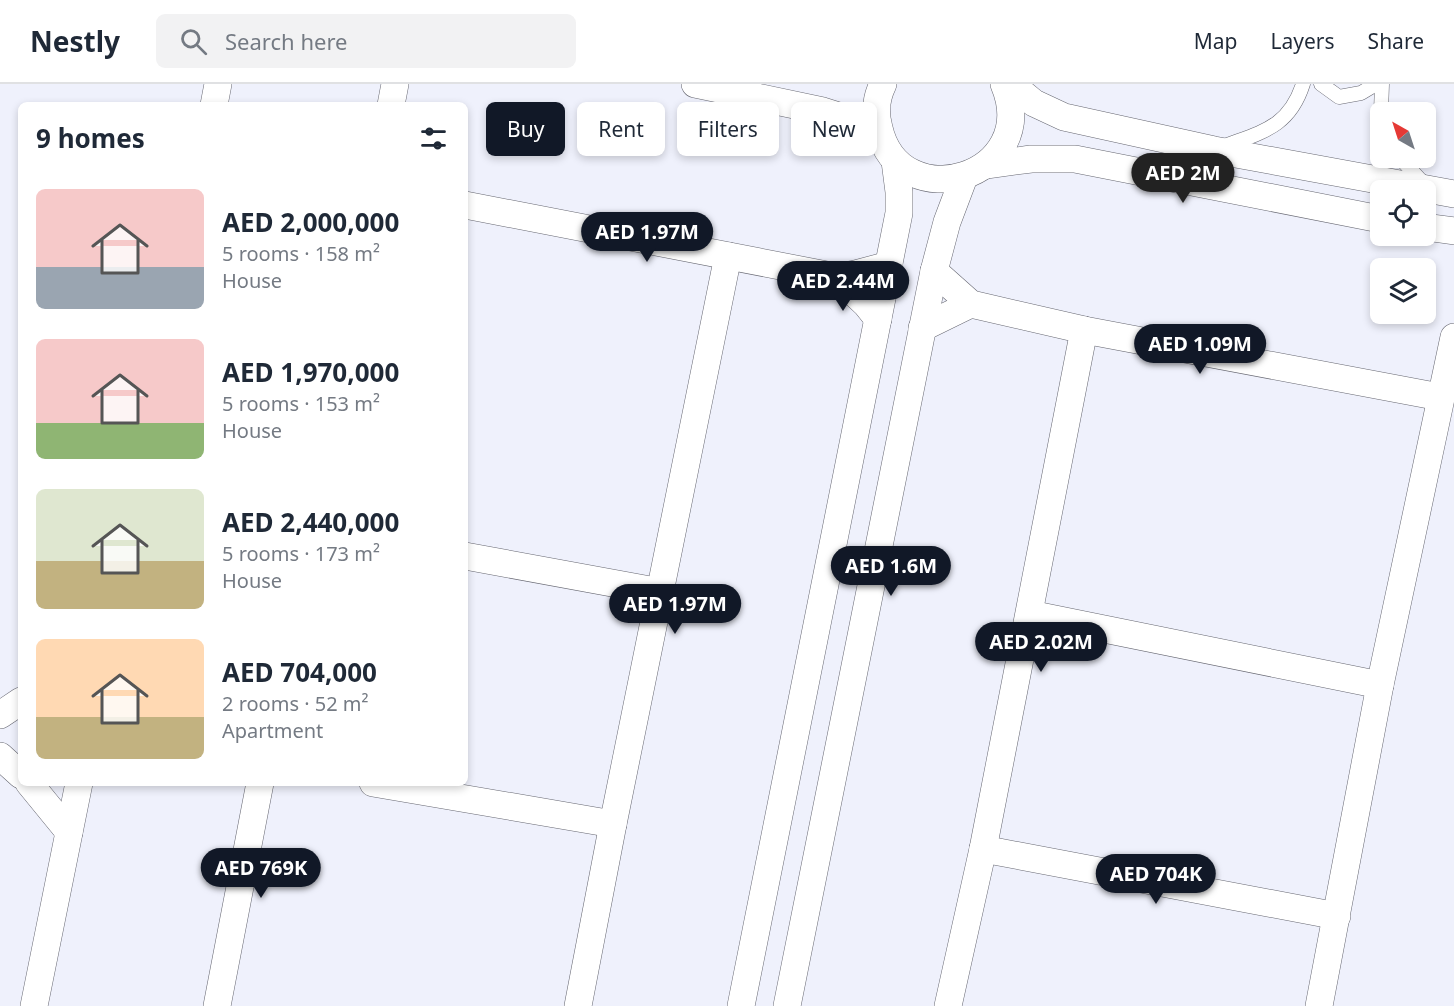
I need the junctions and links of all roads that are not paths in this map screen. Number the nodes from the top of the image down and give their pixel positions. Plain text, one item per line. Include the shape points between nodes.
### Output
1 (218, 84) edge
2 (395, 84) edge
3 (695, 84) edge
4 (883, 84) edge
5 (1004, 84) edge
6 (1011, 84) edge
7 (1303, 84) edge
8 (1322, 84) edge
9 (1376, 84) edge
10 (1382, 84) edge
11 (215, 102) edge
12 (392, 102) edge
13 (1381, 102) edge
14 (888, 150) junction
15 (1214, 150) junction
16 (1412, 168) edge
17 (975, 171) junction
18 (1442, 192) edge
19 (468, 206) edge
20 (1370, 217) edge
21 (728, 256) junction
22 (889, 265) junction
23 (934, 271) junction
24 (837, 277) junction
25 (971, 304) junction
26 (878, 319) junction
27 (922, 328) junction
28 (1084, 330) junction
29 (1454, 337) edge
30 (1440, 397) junction
31 (468, 557) edge
32 (661, 592) junction
33 (1030, 614) junction
34 (1380, 685) junction
35 (18, 703) edge
36 (0, 715) edge
37 (0, 756) edge
38 (18, 772) edge
39 (31, 786) edge
40 (78, 786) edge
41 (259, 786) edge
42 (391, 786) edge
43 (613, 824) junction
44 (69, 832) junction
45 (983, 849) junction
46 (1337, 916) junction
47 (34, 1006) edge
48 (217, 1006) edge
49 (578, 1006) edge
50 (741, 1006) edge
51 (787, 1006) edge
52 (948, 1006) edge
53 (1319, 1006) edge

1 - 11 street
2 - 12 street
3 - 14 street via 842,117
4 - 14 street via 876,116
5 - 17 street via 1010,98 1010,123 1002,146
6 - 15 street via 1034,103 1064,117
7 - 15 lane via 1297,101 1282,121
8 - 9 lane via 1339,97 1361,93
10 - 13 lane
14 - 17 street via 916,175 924,177 940,180
14 - 22 street via 899,192
15 - 18 street
16 - 18 lane
17 - 20 street via 1031,159 1075,159
17 - 23 street via 947,222
19 - 21 street
21 - 24 street
21 - 32 street
22 - 24 street
22 - 26 street
23 - 25 street
23 - 27 street
24 - 26 street
25 - 27 street
25 - 28 street
26 - 50 street
27 - 51 street
28 - 30 street
28 - 33 street
29 - 30 street
30 - 34 street
31 - 32 street
32 - 43 street
33 - 34 street
33 - 45 street
34 - 46 street
35 - 36 street
37 - 38 street
39 - 44 street
40 - 44 street
41 - 48 street
42 - 43 street
43 - 49 street
44 - 47 street
45 - 46 street
45 - 52 street
46 - 53 street

